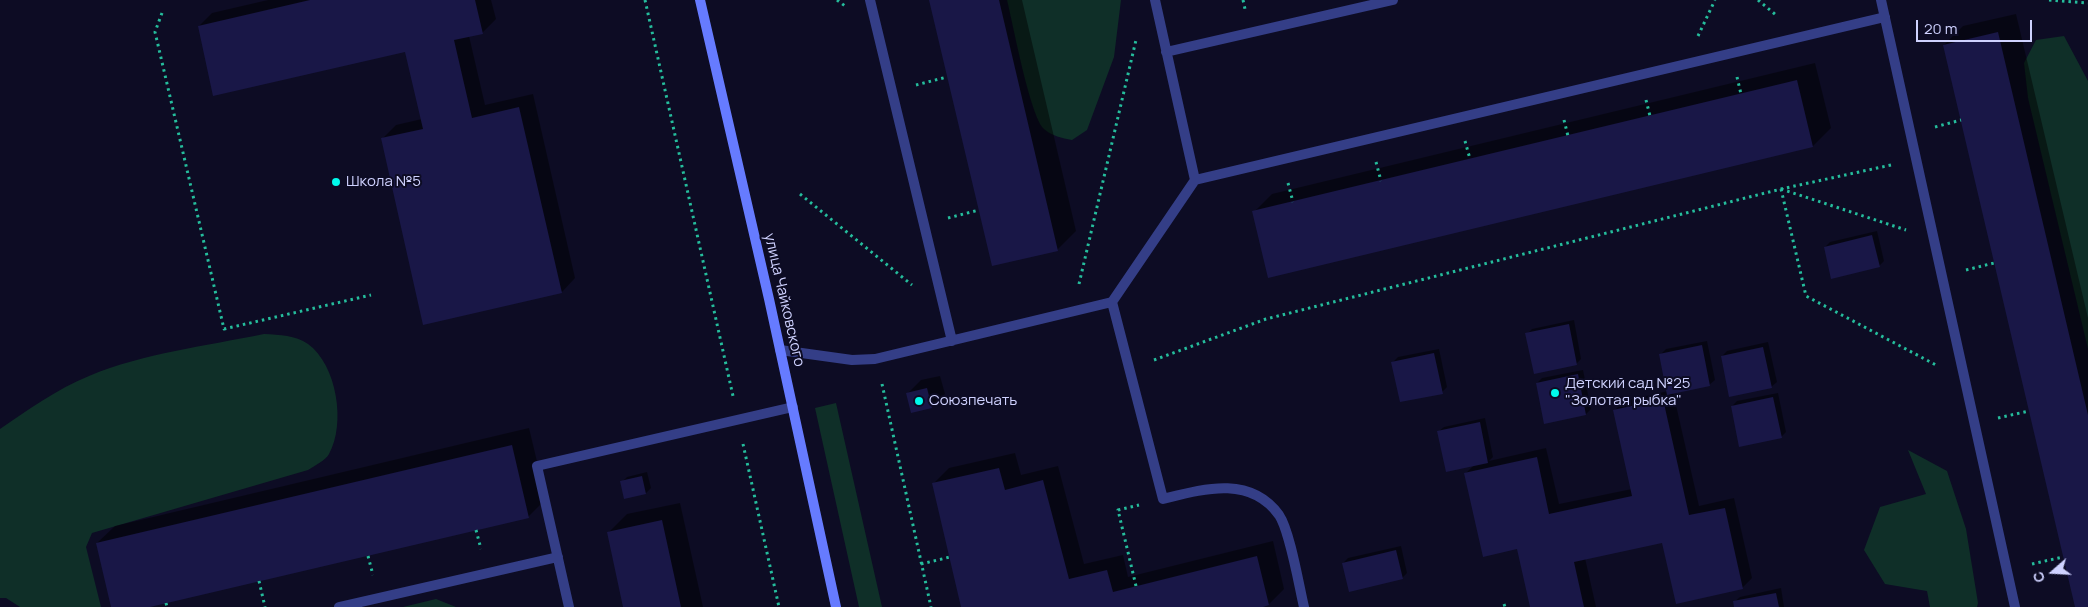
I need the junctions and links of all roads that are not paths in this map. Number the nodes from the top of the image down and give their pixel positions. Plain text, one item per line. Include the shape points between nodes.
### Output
1 (700, 0) edge
2 (870, 0) edge
3 (1154, 0) edge
4 (1393, 0) edge
5 (1881, 0) edge
6 (1885, 17) junction
7 (1166, 52) junction
8 (1195, 180) junction
9 (1112, 302) junction
10 (952, 341) junction
11 (780, 350) junction
12 (792, 407) junction
13 (558, 557) junction
14 (339, 607) edge
15 (569, 607) edge
16 (836, 607) edge
17 (1304, 607) edge
18 (2016, 607) edge

1 - 11 main road, улица Чайковского
2 - 10 lane
3 - 7 lane
4 - 7 lane
5 - 6 lane
6 - 8 lane
6 - 18 lane
7 - 8 lane
8 - 9 lane
9 - 10 lane
9 - 17 lane via 1163,498 1218,487 1241,488 1263,500 1279,516 1288,538
10 - 11 lane via 875,359 852,360
11 - 12 main road, улица Чайковского
12 - 13 lane via 537,466
12 - 16 main road, улица Чайковского
13 - 14 lane
13 - 15 lane

